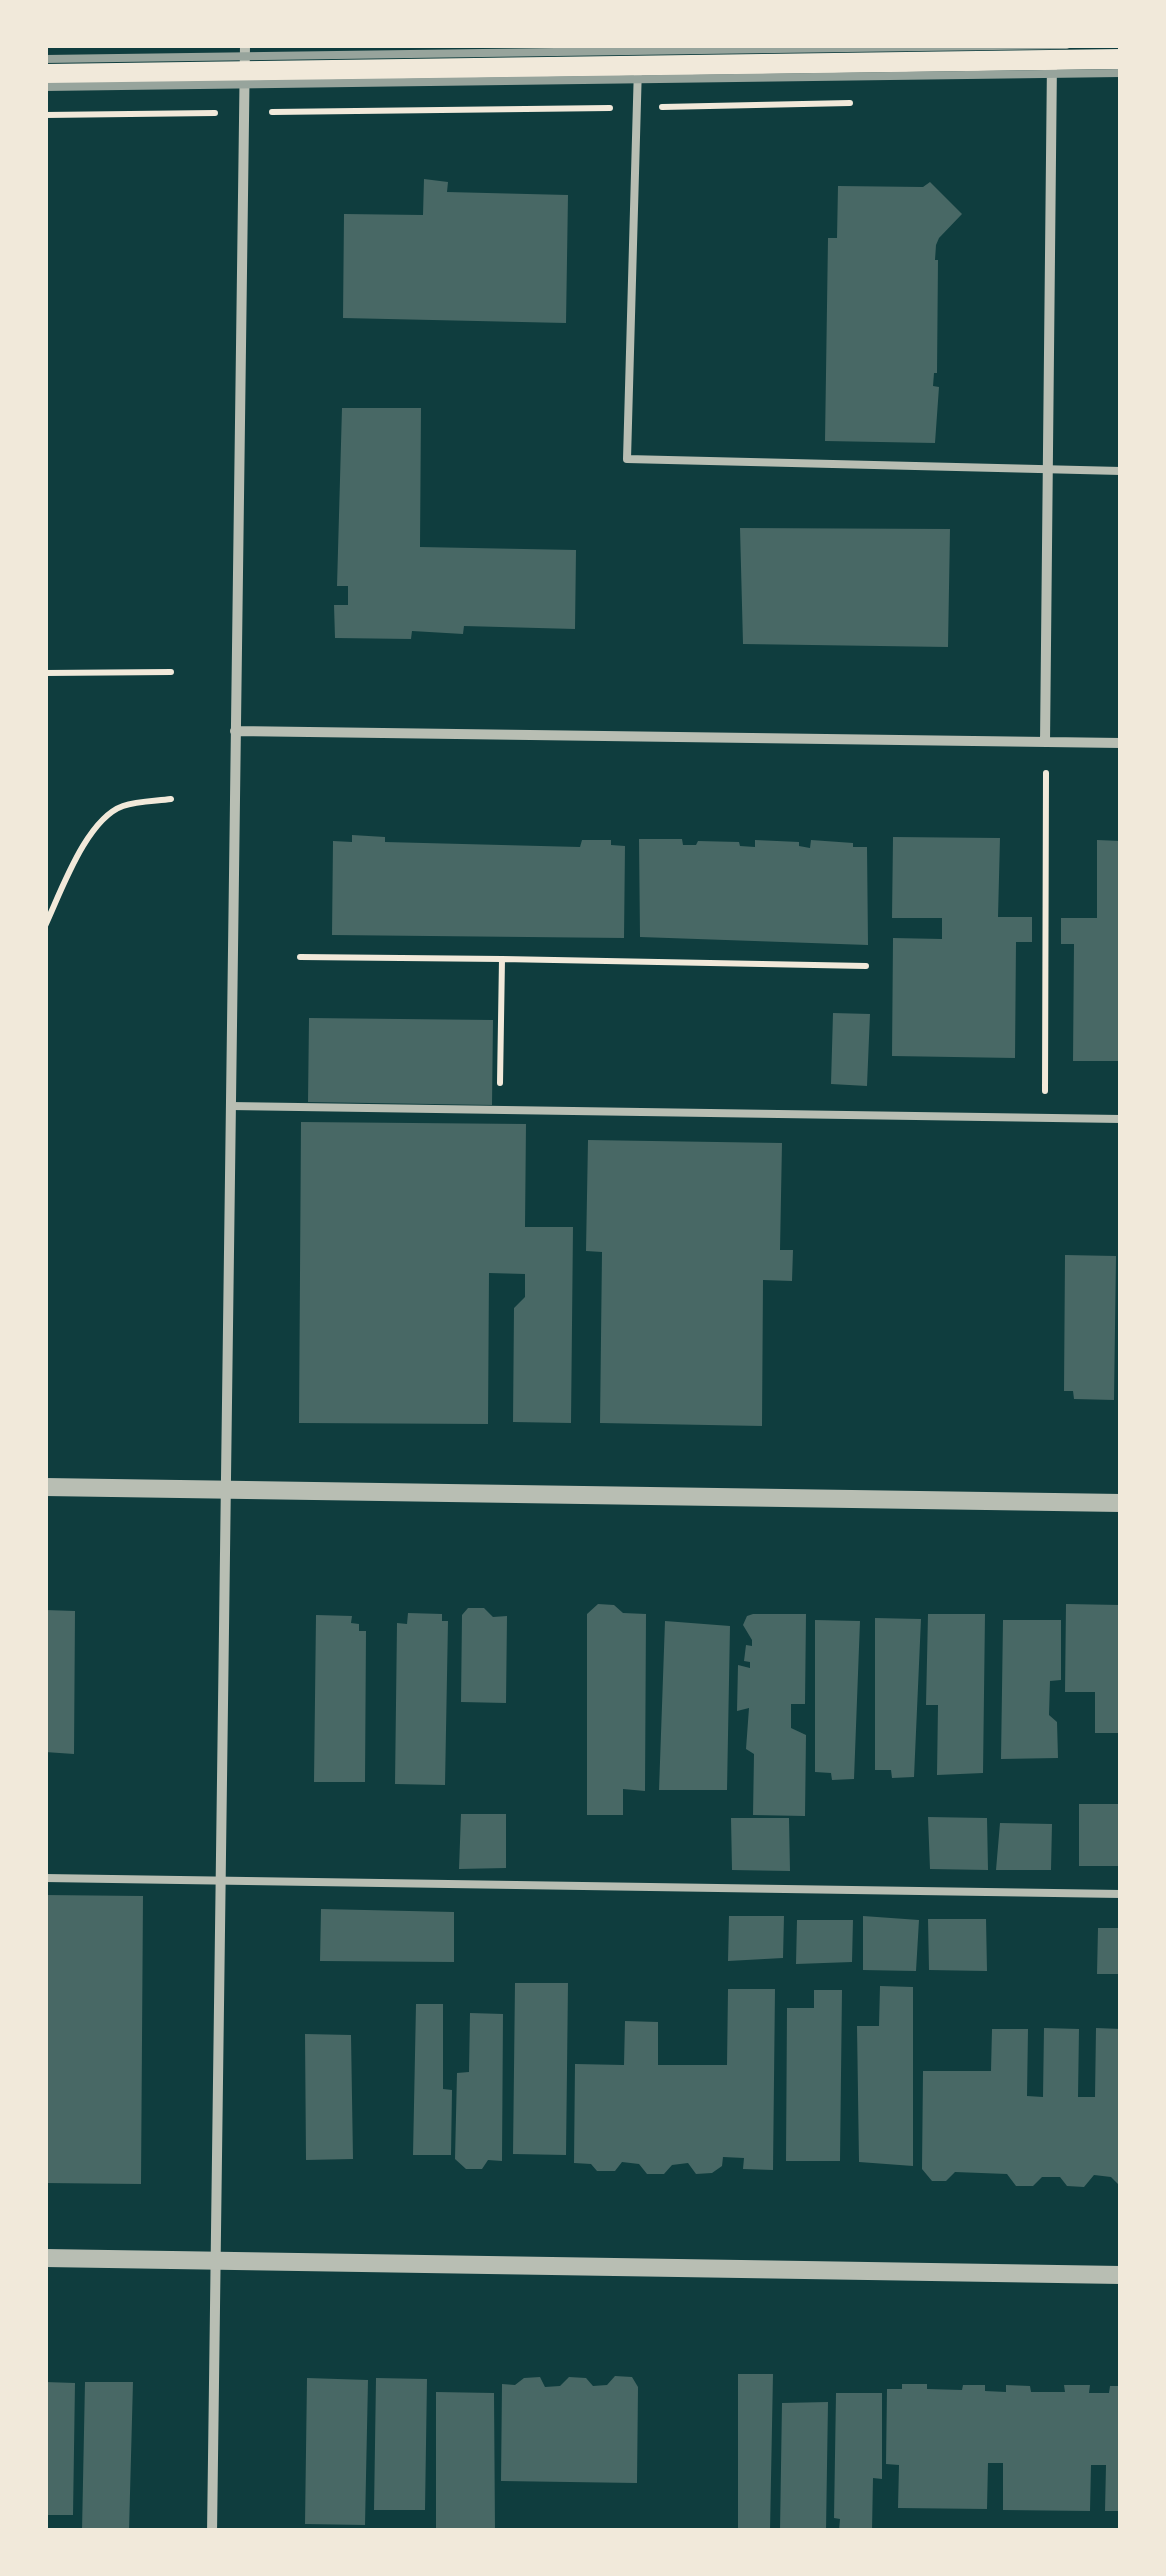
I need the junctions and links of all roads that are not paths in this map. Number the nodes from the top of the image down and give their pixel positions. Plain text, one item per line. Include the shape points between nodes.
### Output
1 (245, 45) edge
2 (1121, 59) edge
3 (1052, 60) junction
4 (638, 66) junction
5 (245, 71) junction
6 (45, 74) edge
7 (1048, 470) junction
8 (1121, 471) edge
9 (235, 731) junction
10 (1045, 742) junction
11 (1121, 743) edge
12 (230, 1106) junction
13 (1121, 1118) edge
14 (45, 1486) edge
15 (225, 1490) junction
16 (1121, 1503) edge
17 (45, 1878) edge
18 (220, 1880) junction
19 (1121, 1894) edge
20 (45, 2258) edge
21 (216, 2261) junction
22 (1121, 2275) edge
23 (212, 2531) edge

1 - 5 street
2 - 3 main road
3 - 4 main road
3 - 7 street
4 - 5 main road
4 - 7 lane via 627,459
5 - 6 main road
5 - 9 street
7 - 8 lane
7 - 10 street
9 - 10 street
9 - 12 street
10 - 11 street
12 - 13 lane
12 - 15 street
14 - 15 street
15 - 16 street
15 - 18 street
17 - 18 lane
18 - 19 lane
18 - 21 street
20 - 21 street
21 - 22 street
21 - 23 street

